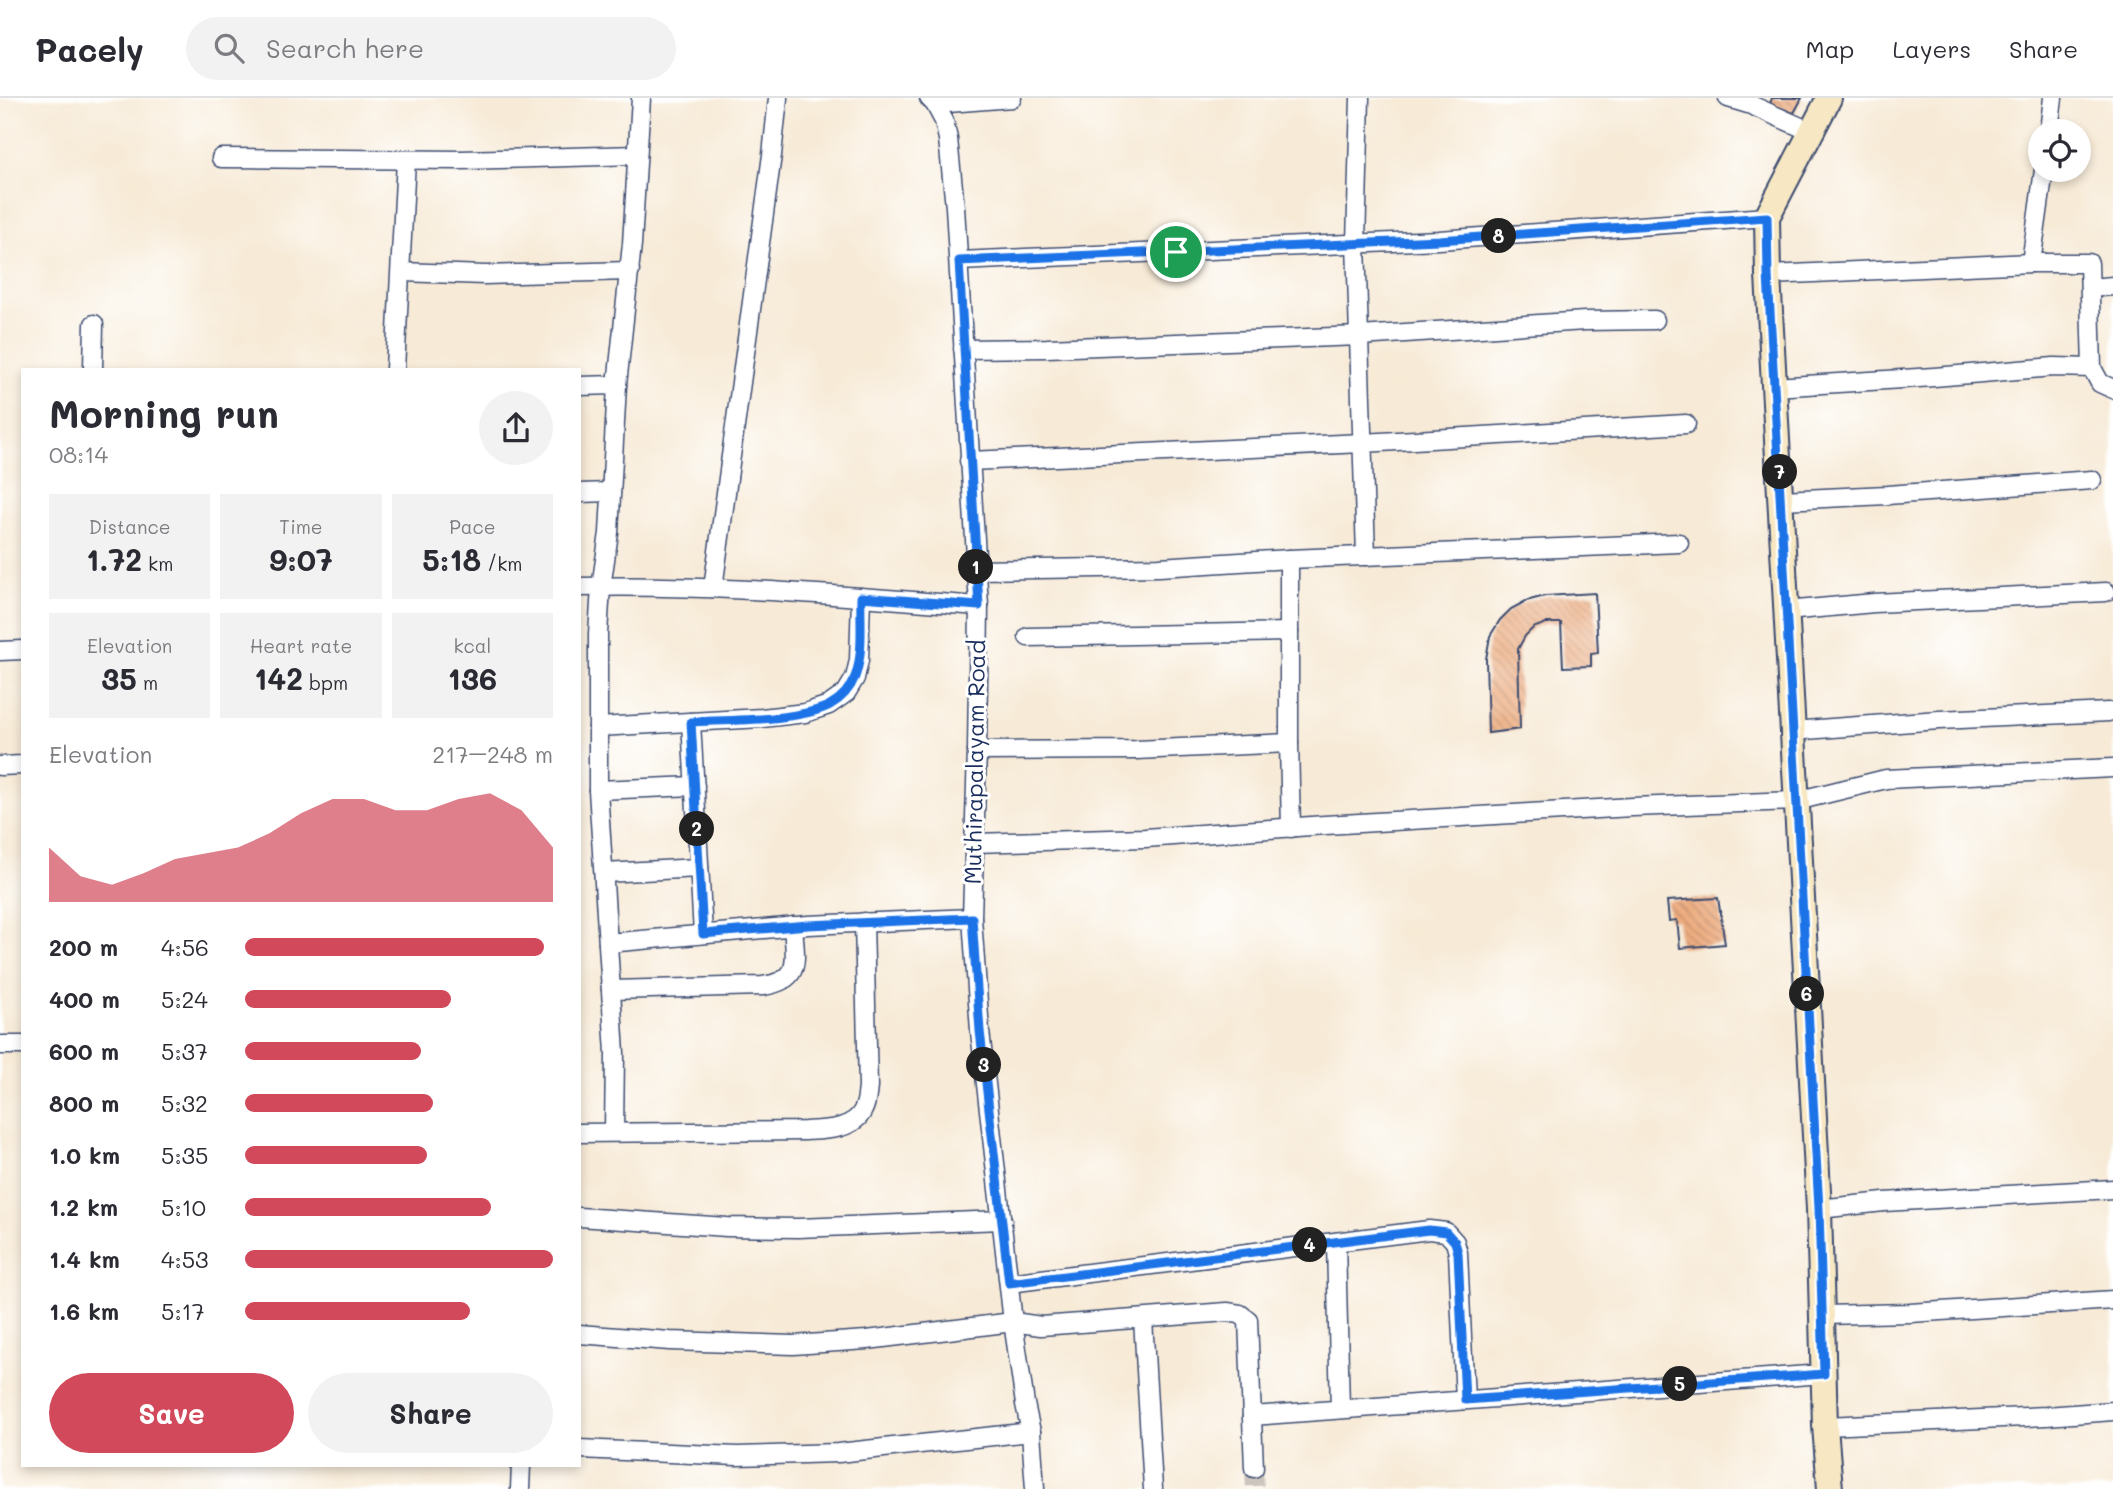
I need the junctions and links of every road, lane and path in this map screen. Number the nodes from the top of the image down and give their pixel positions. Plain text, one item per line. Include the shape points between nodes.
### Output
1 (641, 98) edge
2 (778, 98) edge
3 (1012, 98) edge
4 (1360, 98) edge
5 (1728, 98) edge
6 (1829, 98) edge
7 (2053, 98) edge
8 (932, 101) edge
9 (2050, 119) edge
10 (1812, 132) junction
11 (637, 155) junction
12 (221, 158) dead end
13 (406, 160) junction
14 (2042, 182) edge
15 (1767, 217) junction
16 (1356, 243) junction
17 (959, 261) junction
18 (2031, 263) junction
19 (630, 271) junction
20 (401, 272) junction
21 (1768, 275) junction
22 (2113, 286) edge
23 (2090, 288) junction
24 (1655, 320) dead end
25 (94, 324) dead end
26 (1360, 337) junction
27 (963, 349) junction
28 (93, 368) edge
29 (396, 368) edge
30 (2092, 368) junction
31 (617, 385) junction
32 (581, 386) edge
33 (1774, 387) junction
34 (2113, 389) edge
35 (1686, 424) dead end
36 (1363, 443) junction
37 (969, 461) junction
38 (2092, 480) dead end
39 (611, 492) junction
40 (581, 493) edge
41 (1782, 500) junction
42 (1679, 543) dead end
43 (1366, 556) junction
44 (1289, 559) junction
45 (976, 569) junction
46 (581, 587) edge
47 (601, 587) junction
48 (713, 588) junction
49 (2106, 592) dead end
50 (861, 597) junction
51 (979, 606) junction
52 (1786, 611) junction
53 (1289, 632) junction
54 (1028, 637) dead end
55 (21, 650) edge
56 (0, 651) edge
57 (2109, 712) dead end
58 (691, 722) junction
59 (598, 727) junction
60 (1792, 731) junction
61 (1289, 743) junction
62 (977, 751) junction
63 (21, 765) edge
64 (0, 766) edge
65 (2113, 768) edge
66 (695, 786) junction
67 (598, 790) junction
68 (1796, 801) junction
69 (1292, 828) junction
70 (974, 843) junction
71 (699, 868) junction
72 (604, 873) junction
73 (972, 918) junction
74 (864, 922) junction
75 (793, 926) junction
76 (703, 934) junction
77 (608, 943) junction
78 (611, 990) junction
79 (0, 1045) edge
80 (21, 1045) edge
81 (614, 1132) junction
82 (581, 1133) edge
83 (2113, 1189) edge
84 (1819, 1209) junction
85 (581, 1217) edge
86 (1002, 1220) junction
87 (1336, 1241) junction
88 (1009, 1283) junction
89 (2113, 1300) edge
90 (1823, 1315) junction
91 (1143, 1320) junction
92 (1013, 1322) junction
93 (581, 1334) edge
94 (1824, 1374) junction
95 (1465, 1400) junction
96 (1340, 1409) junction
97 (2113, 1411) edge
98 (1252, 1416) junction
99 (1825, 1426) junction
100 (1031, 1432) junction
101 (581, 1449) edge
102 (521, 1467) edge
103 (1254, 1468) tunnel mouth
104 (520, 1489) edge
105 (1035, 1489) edge
106 (1153, 1489) edge
107 (1830, 1489) edge

1 - 11 street
2 - 48 street
3 - 8 street
4 - 16 street
5 - 10 street
6 - 10 street
7 - 9 street
8 - 17 street, Muthirapalayam Road via 948,139
10 - 15 street
11 - 13 street
11 - 19 street
12 - 13 street
13 - 20 street
14 - 18 street
15 - 16 street
15 - 21 street
16 - 17 street
16 - 26 street
17 - 27 street, Muthirapalayam Road
18 - 21 street
18 - 23 street via 2089,264
19 - 20 street
19 - 31 street
20 - 29 street
21 - 33 street
22 - 23 street
23 - 30 street
24 - 26 street
25 - 28 street
26 - 27 street
26 - 36 street
27 - 37 street, Muthirapalayam Road
30 - 33 street
30 - 34 street via 2100,383
31 - 32 street
31 - 39 street
33 - 41 street
35 - 36 street
36 - 37 street
36 - 43 street
37 - 45 street, Muthirapalayam Road
38 - 41 street
39 - 40 street
39 - 47 street
41 - 52 street
42 - 43 street
43 - 44 street
44 - 45 street via 1159,567
44 - 53 street
45 - 51 street, Muthirapalayam Road
46 - 47 street
47 - 48 street
47 - 59 street
48 - 50 street
49 - 52 street
50 - 51 street
50 - 58 street via 859,660 846,693 805,713
51 - 62 street, Muthirapalayam Road
52 - 60 street
53 - 54 street
53 - 61 street
55 - 56 street
57 - 60 street
58 - 59 street
58 - 66 street
59 - 67 street
60 - 68 street
61 - 62 street
61 - 69 street
62 - 70 street, Muthirapalayam Road
63 - 64 street
65 - 68 street via 1886,779
66 - 67 street
66 - 71 street
67 - 72 street
68 - 69 street
68 - 84 street
69 - 70 street
70 - 73 street, Muthirapalayam Road
71 - 72 street
71 - 76 street
72 - 77 street
73 - 74 street
73 - 86 street, Muthirapalayam Road
74 - 75 street
74 - 81 street via 868,1087 862,1113 854,1121 805,1131
75 - 76 street
75 - 78 street via 792,972 776,984
76 - 77 street
77 - 78 street
78 - 81 street
79 - 80 street
81 - 82 street
83 - 84 street
84 - 90 street
85 - 86 street via 798,1228
86 - 88 street, Muthirapalayam Road
87 - 88 street
87 - 95 street via 1429,1230 1446,1232 1455,1242
87 - 96 street
88 - 92 street, Muthirapalayam Road
89 - 90 street
90 - 94 street
91 - 92 street via 1041,1326
91 - 98 street via 1227,1312 1248,1320
91 - 106 street
92 - 93 street via 793,1345
92 - 100 street, Muthirapalayam Road
94 - 95 street
94 - 99 street
95 - 96 street
96 - 98 street
97 - 99 street
98 - 103 street
99 - 107 street
100 - 101 street via 838,1453 737,1456
100 - 105 street, Muthirapalayam Road
102 - 104 street

